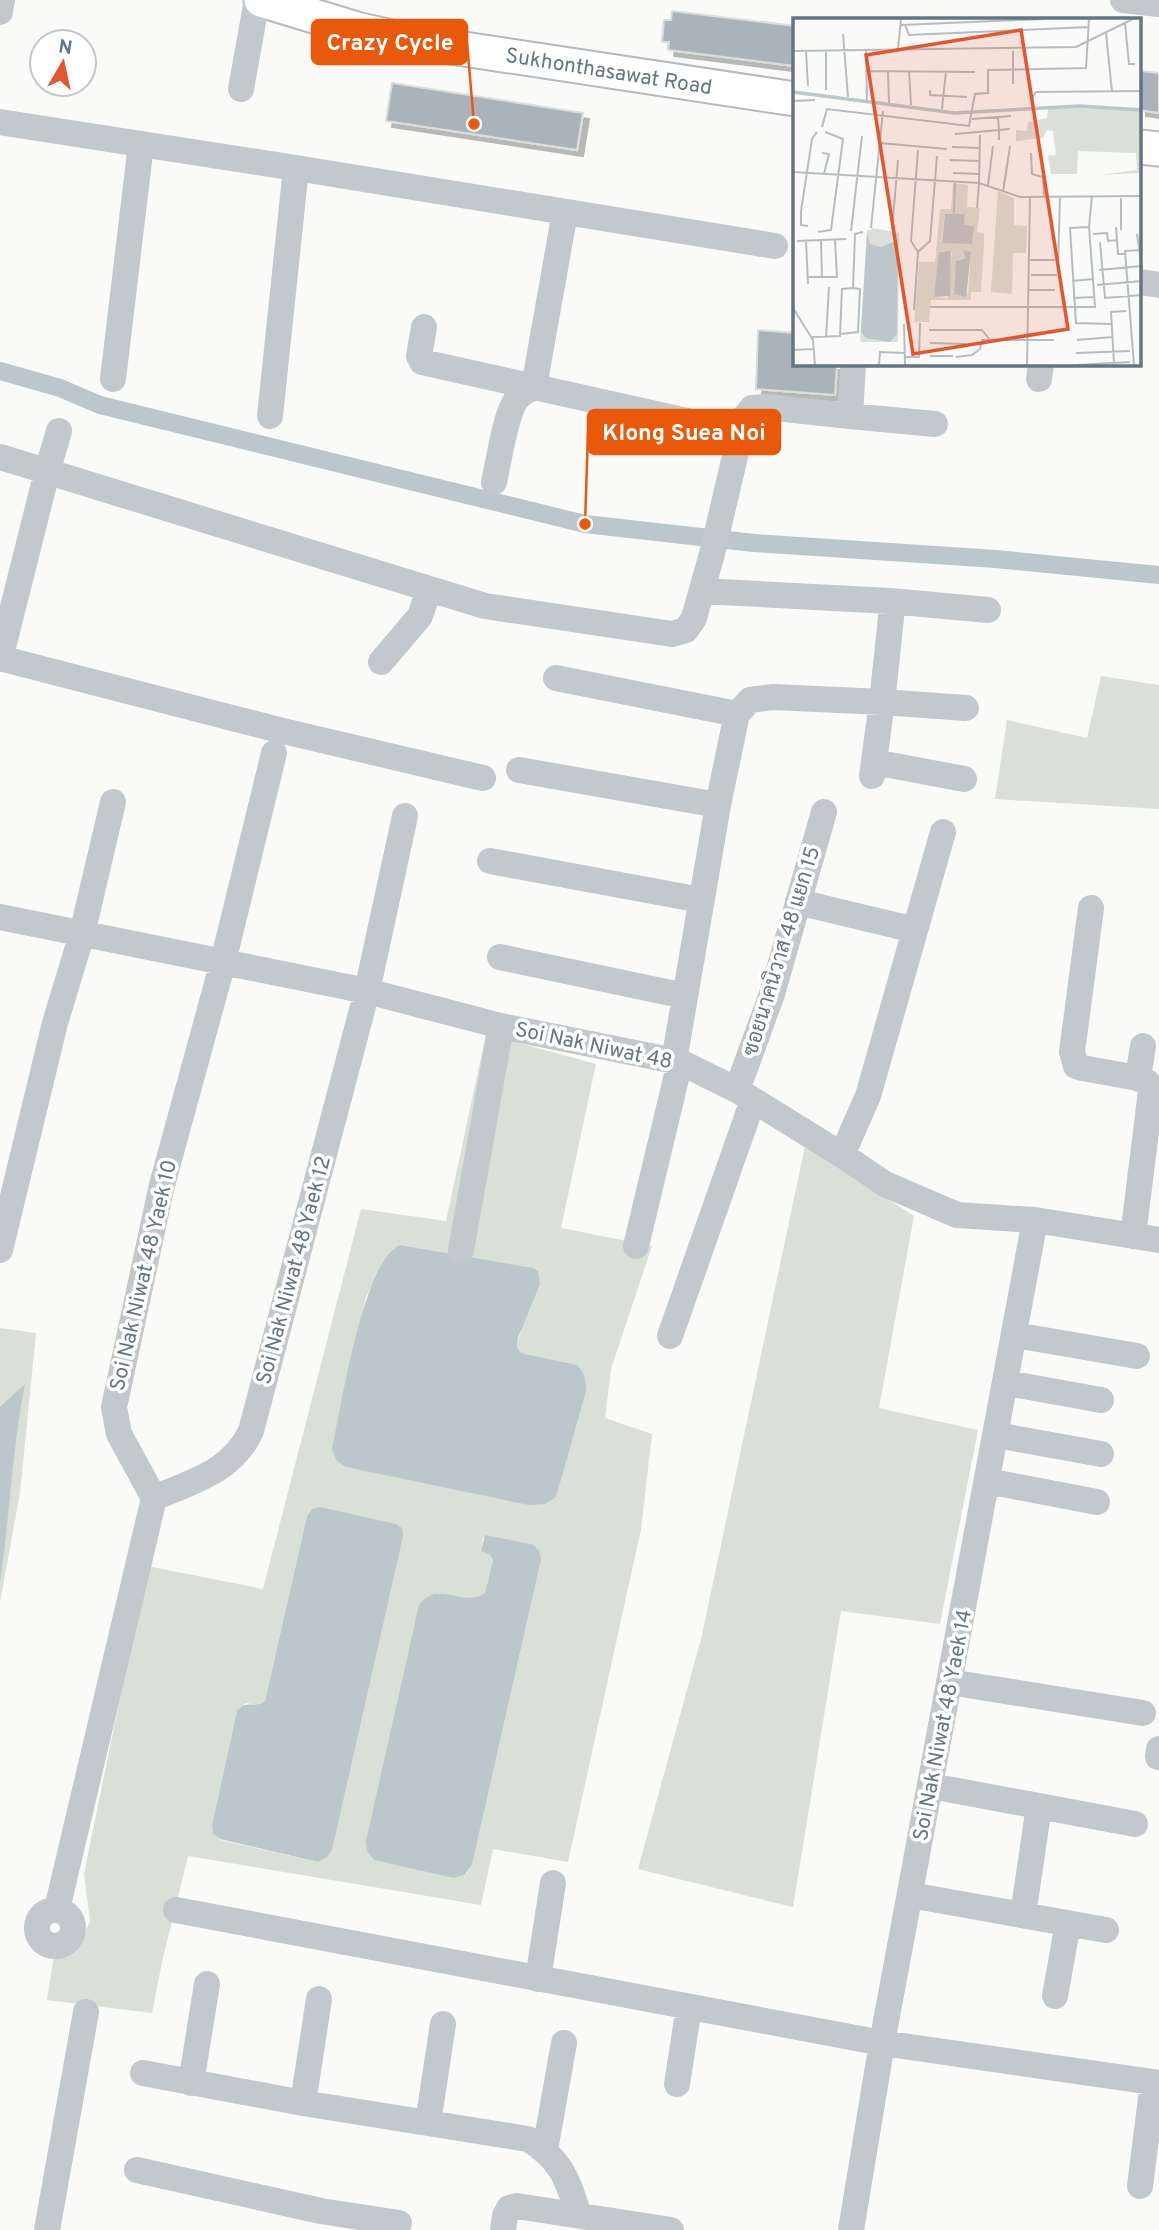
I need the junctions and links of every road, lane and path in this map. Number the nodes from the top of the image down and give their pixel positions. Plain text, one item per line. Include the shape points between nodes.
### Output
1 (2, 0) edge
2 (259, 0) edge
3 (1124, 0) edge
4 (1159, 4) edge
5 (0, 12) edge
6 (241, 89) dead end
7 (793, 99) edge
8 (0, 122) edge
9 (141, 144) junction
10 (296, 168) junction
11 (565, 212) junction
12 (775, 246) dead end
13 (424, 327) dead end
14 (853, 366) edge
15 (113, 379) dead end
16 (534, 387) junction
17 (270, 416) dead end
18 (850, 416) junction
19 (687, 421) dead end
20 (935, 425) dead end
21 (60, 431) dead end
22 (0, 457) edge
23 (47, 472) junction
24 (494, 482) dead end
25 (429, 589) junction
26 (702, 591) junction
27 (890, 601) junction
28 (988, 610) dead end
29 (0, 658) edge
30 (381, 662) dead end
31 (556, 678) dead end
32 (882, 702) junction
33 (966, 708) dead end
34 (737, 714) junction
35 (274, 753) dead end
36 (519, 770) dead end
37 (483, 778) dead end
38 (964, 779) dead end
39 (113, 802) dead end
40 (718, 805) junction
41 (824, 812) dead end
42 (405, 816) dead end
43 (943, 832) dead end
44 (490, 861) dead end
45 (701, 900) junction
46 (798, 902) junction
47 (1091, 908) dead end
48 (0, 918) edge
49 (915, 930) junction
50 (82, 934) junction
51 (500, 957) dead end
52 (223, 962) junction
53 (367, 991) junction
54 (685, 996) junction
55 (501, 1026) junction
56 (1143, 1046) dead end
57 (677, 1061) junction
58 (1138, 1078) junction
59 (745, 1095) junction
60 (842, 1155) junction
61 (1035, 1220) junction
62 (1133, 1236) junction
63 (1159, 1240) edge
64 (636, 1246) dead end
65 (0, 1250) edge
66 (461, 1250) dead end
67 (1015, 1335) junction
68 (670, 1336) dead end
69 (1137, 1356) dead end
70 (1007, 1383) junction
71 (1101, 1400) dead end
72 (996, 1435) junction
73 (1101, 1454) dead end
74 (987, 1481) junction
75 (155, 1499) junction
76 (1097, 1502) dead end
77 (949, 1682) junction
78 (1143, 1713) dead end
79 (947, 1789) dead end
80 (1039, 1806) junction
81 (1135, 1824) dead end
82 (553, 1883) dead end
83 (910, 1895) junction
84 (57, 1909) dead end
85 (176, 1910) dead end
86 (1023, 1915) junction
87 (1068, 1923) junction
88 (1106, 1930) dead end
89 (538, 1979) junction
90 (207, 1984) dead end
91 (1055, 1996) dead end
92 (318, 1998) dead end
93 (689, 2007) junction
94 (86, 2012) dead end
95 (443, 2024) dead end
96 (564, 2043) dead end
97 (882, 2043) junction
98 (143, 2073) dead end
99 (191, 2083) junction
100 (1156, 2083) edge
101 (677, 2084) dead end
102 (303, 2103) junction
103 (428, 2123) junction
104 (545, 2150) junction
105 (137, 2171) dead end
106 (1140, 2186) dead end
107 (579, 2215) junction
108 (319, 2220) edge
109 (399, 2222) dead end
110 (47, 2230) edge
111 (503, 2230) edge
112 (671, 2230) edge
113 (850, 2230) edge

1 - 5 street
2 - 6 street
2 - 7 main road, Sukhonthasawat Road via 411,41
3 - 4 street
8 - 9 street
9 - 10 street
9 - 15 street
10 - 11 street
10 - 17 street
11 - 12 street
11 - 16 street
13 - 16 street via 422,362
14 - 18 street
16 - 19 street
16 - 24 street via 515,402 509,416
18 - 20 street
18 - 26 street via 752,408 744,418
21 - 23 street
22 - 23 street
23 - 25 street
23 - 29 street
25 - 26 street via 485,606 671,634 686,630
25 - 30 street via 420,616
26 - 27 street
27 - 28 street
27 - 32 street
29 - 37 street
31 - 34 street
32 - 33 street
32 - 34 street via 773,697 750,700
32 - 38 street via 873,769
34 - 40 street
35 - 52 street, Soi Nak Niwat 48 Yaek 10
36 - 40 street
39 - 50 street
40 - 45 street
41 - 46 street, ซอยนาคนิวาส 48 แยก 15
42 - 53 street, Soi Nak Niwat 48 Yaek 12
43 - 49 street
44 - 45 street
45 - 54 street
46 - 49 street
46 - 59 street, ซอยนาคนิวาส 48 แยก 15
47 - 58 street via 1073,1059 1082,1068
48 - 50 street, Soi Nak Niwat 48
49 - 60 street via 868,1096
50 - 52 street, Soi Nak Niwat 48
50 - 65 street via 55,1023
51 - 54 street
52 - 53 street, Soi Nak Niwat 48
52 - 75 street, Soi Nak Niwat 48 Yaek 10 via 162,1185 114,1407 119,1434
53 - 55 street, Soi Nak Niwat 48
53 - 75 street, Soi Nak Niwat 48 Yaek 12 via 251,1431 244,1447 227,1465
54 - 57 street
55 - 57 street, Soi Nak Niwat 48
55 - 66 street
56 - 58 street
57 - 59 street, Soi Nak Niwat 48
57 - 64 street
58 - 62 street via 1147,1082 1151,1091
59 - 60 street, Soi Nak Niwat 48
59 - 68 street, ซอยนาคนิวาส 48 แยก 15
60 - 61 street, Soi Nak Niwat 48 via 885,1184 957,1215
61 - 62 street, Soi Nak Niwat 48
61 - 67 street, Soi Nak Niwat 48 Yaek 14
62 - 63 street, Soi Nak Niwat 48
67 - 69 street
67 - 70 street, Soi Nak Niwat 48 Yaek 14
70 - 71 street
70 - 72 street, Soi Nak Niwat 48 Yaek 14
72 - 73 street
72 - 74 street, Soi Nak Niwat 48 Yaek 14
74 - 76 street
74 - 77 street, Soi Nak Niwat 48 Yaek 14
75 - 84 street
77 - 78 street
77 - 83 street, Soi Nak Niwat 48 Yaek 14
79 - 80 street
80 - 81 street
80 - 86 street
82 - 89 street
83 - 86 street
83 - 97 street, Soi Nak Niwat 48 Yaek 14
85 - 89 street
86 - 87 street
87 - 88 street
87 - 91 street
89 - 93 street
90 - 99 street
92 - 102 street
93 - 97 street
93 - 101 street
94 - 110 street
95 - 103 street
96 - 104 street
97 - 100 street
97 - 113 street, Soi Nak Niwat 48 Yaek 14
98 - 99 street
99 - 102 street
100 - 106 street
102 - 103 street
103 - 104 street via 528,2139
104 - 107 street via 566,2176
105 - 108 street
107 - 111 street via 517,2206 509,2208
107 - 112 street
108 - 109 street

